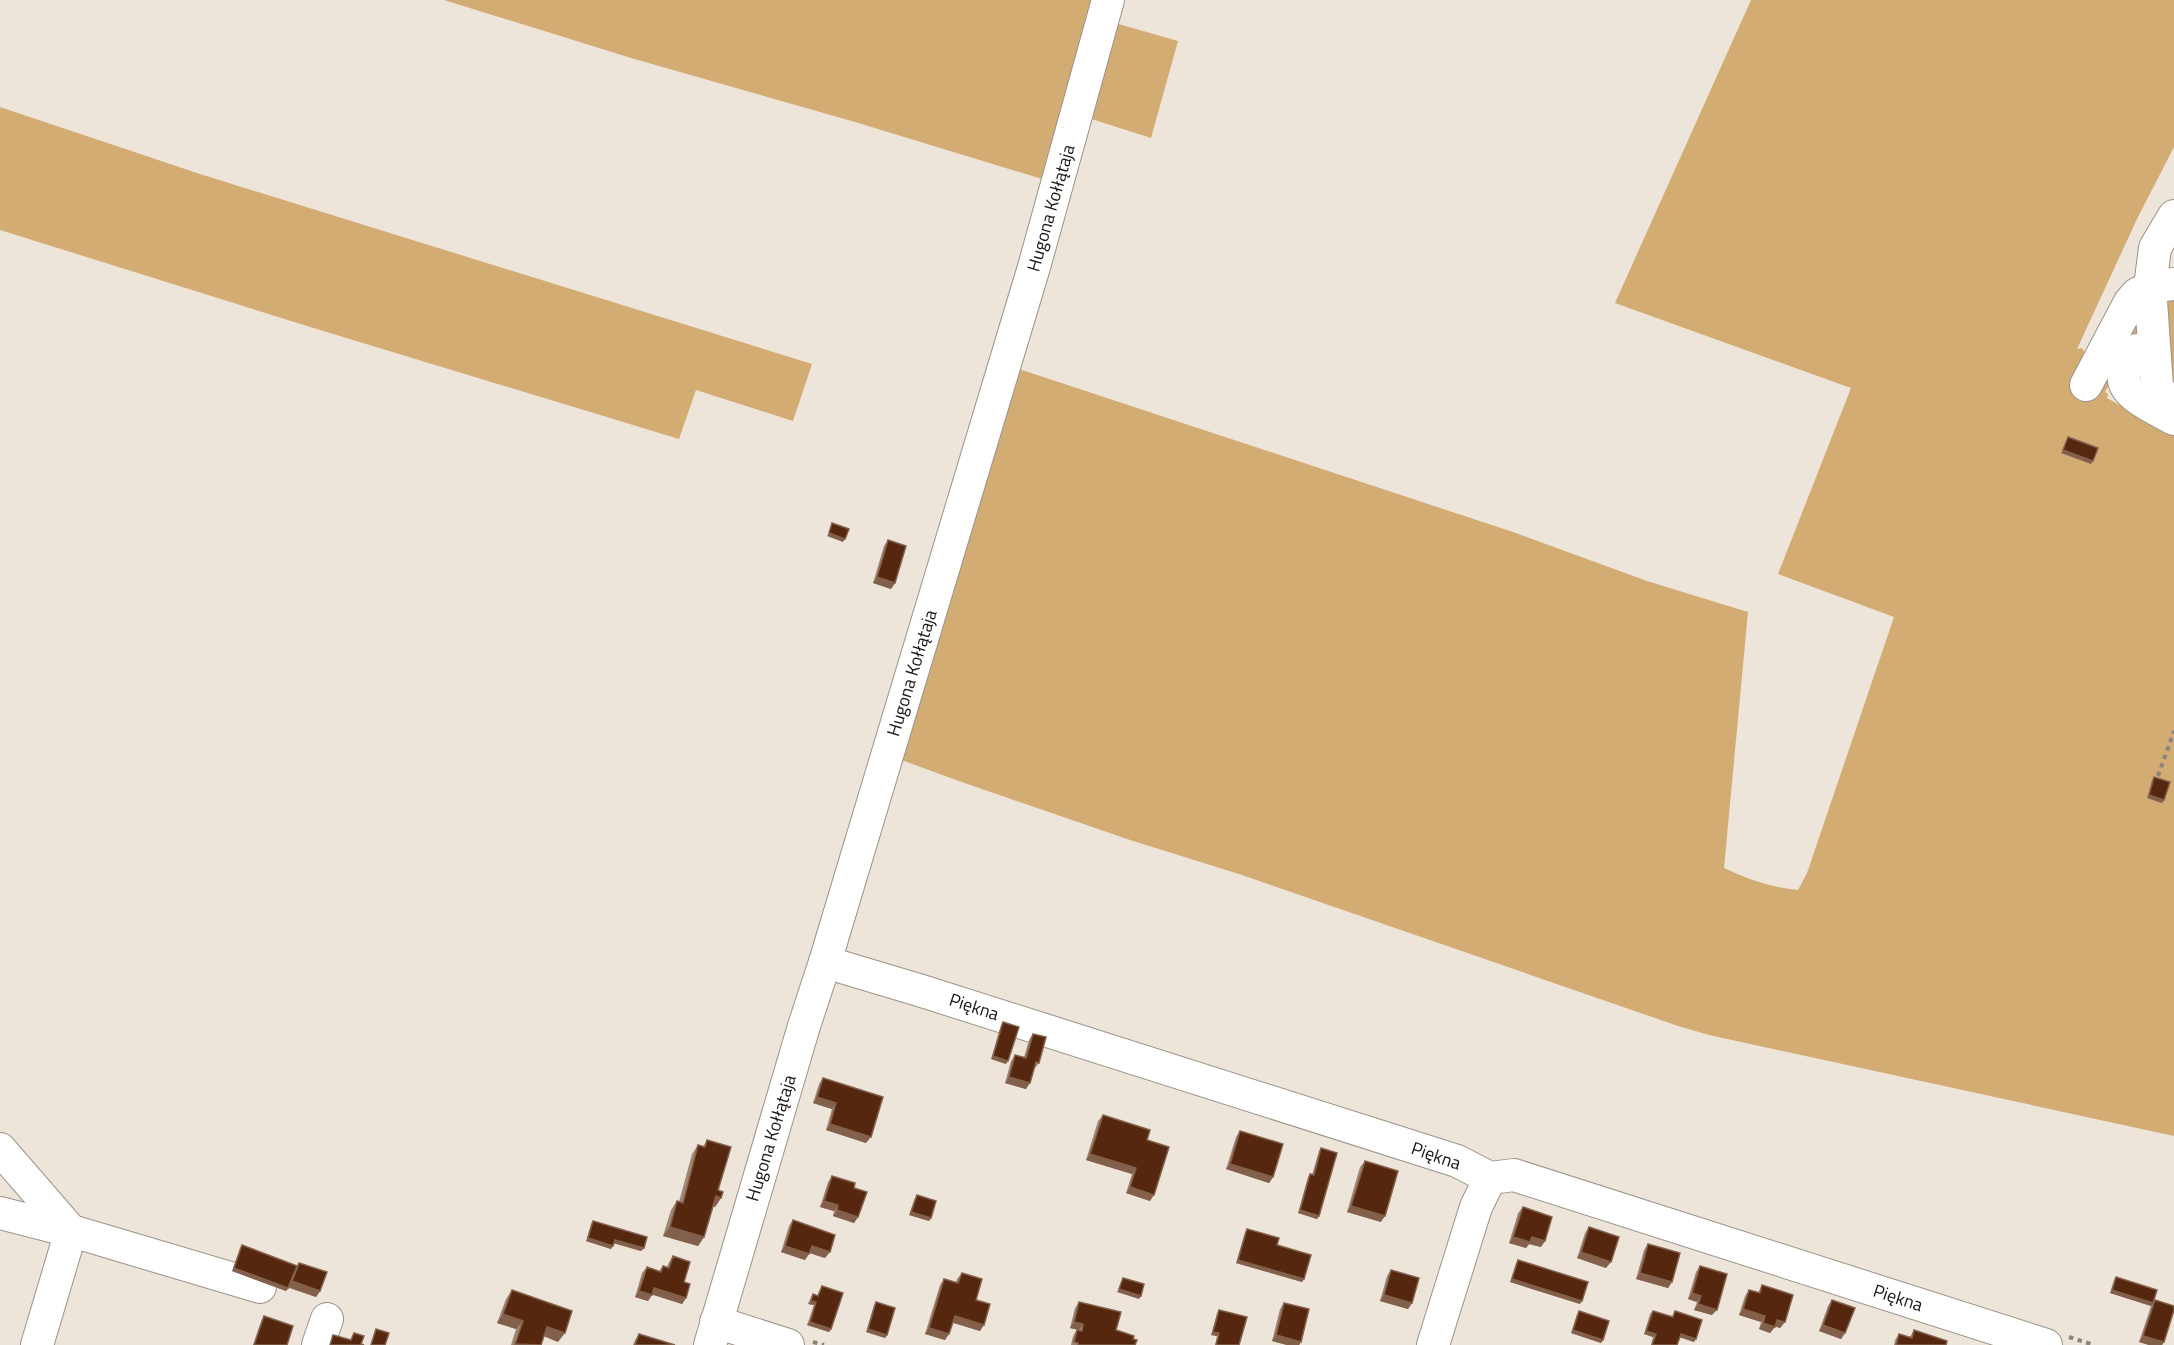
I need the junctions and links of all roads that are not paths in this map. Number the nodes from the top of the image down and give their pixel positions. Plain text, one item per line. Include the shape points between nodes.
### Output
1 (1108, 0) edge
2 (2174, 216) edge
3 (2162, 286) edge
4 (2137, 350) dead end
5 (2086, 385) dead end
6 (2174, 403) edge
7 (2174, 418) edge
8 (825, 962) junction
9 (0, 1149) edge
10 (1490, 1178) junction
11 (0, 1213) edge
12 (71, 1231) junction
13 (260, 1287) dead end
14 (713, 1334) edge
15 (795, 1342) edge
16 (37, 1345) edge
17 (1433, 1345) edge
18 (2046, 1345) edge

1 - 8 street, Hugona Kołłątaja via 1034,267
2 - 3 street via 2156,248
3 - 5 street via 2137,294 2130,302
3 - 6 street via 2157,386
4 - 7 street via 2125,372 2124,383 2134,396
8 - 10 street, Piękna via 1457,1161
8 - 14 street, Hugona Kołłątaja
9 - 12 street
10 - 17 street via 1476,1207
10 - 18 street, Piękna via 1514,1174
11 - 12 street
12 - 13 street
12 - 16 street
14 - 15 street

